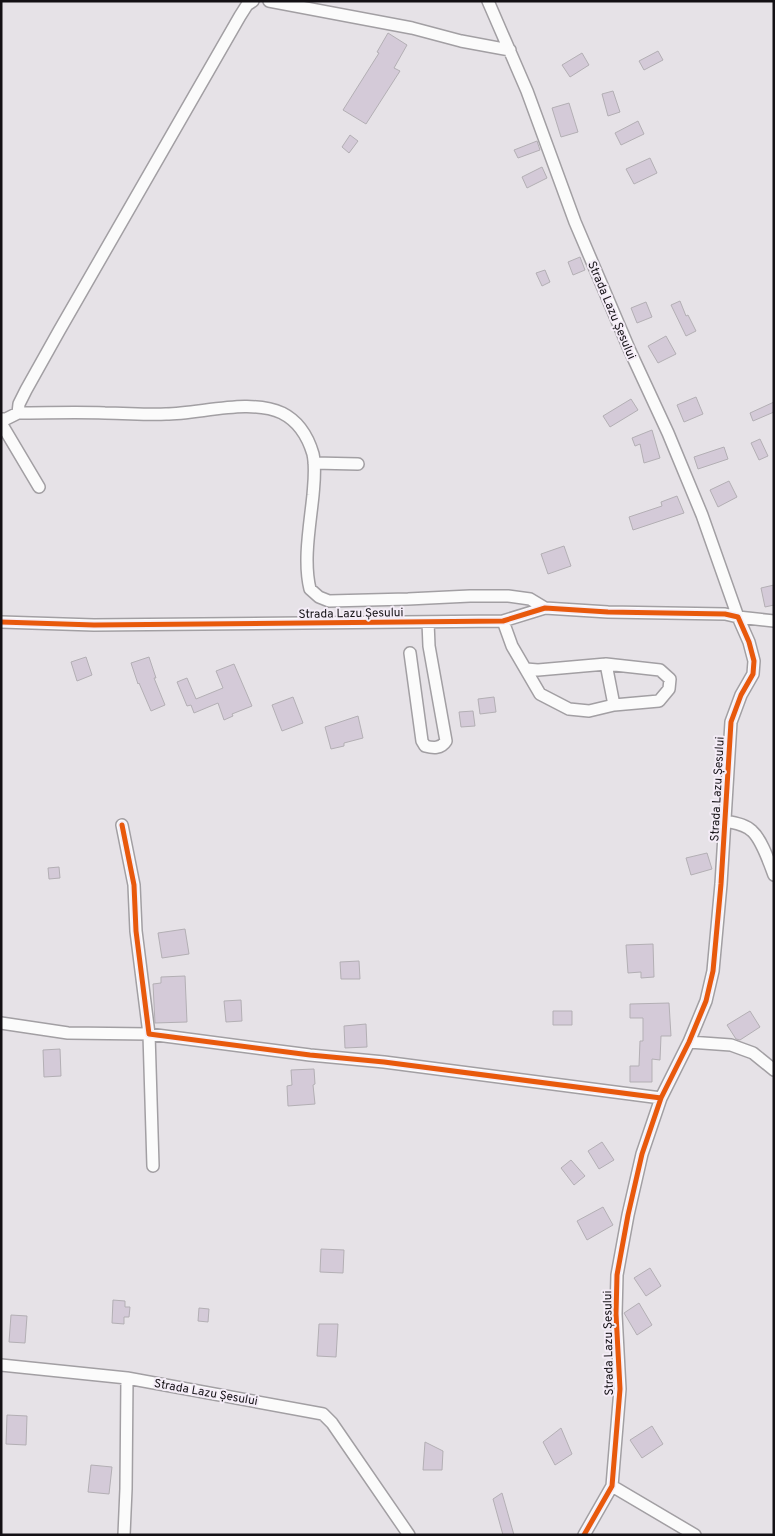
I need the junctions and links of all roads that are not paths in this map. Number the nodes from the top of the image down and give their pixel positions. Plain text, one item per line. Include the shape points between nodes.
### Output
1 (253, 1) edge
2 (270, 1) edge
3 (488, 1) edge
4 (510, 50) junction
5 (18, 413) junction
6 (2, 425) edge
7 (314, 463) junction
8 (358, 464) dead end
9 (40, 486) dead end
10 (545, 608) junction
11 (738, 617) junction
12 (503, 621) junction
13 (774, 621) edge
14 (1, 622) edge
15 (428, 622) junction
16 (410, 653) dead end
17 (606, 664) junction
18 (526, 669) junction
19 (614, 705) junction
20 (726, 821) junction
21 (122, 826) dead end
22 (774, 875) edge
23 (1, 1023) edge
24 (149, 1034) junction
25 (689, 1042) junction
26 (774, 1070) edge
27 (661, 1098) junction
28 (153, 1166) dead end
29 (1, 1365) edge
30 (127, 1378) junction
31 (612, 1486) junction
32 (124, 1535) edge
33 (409, 1535) edge
34 (584, 1535) edge
35 (695, 1535) edge

1 - 5 street via 240,16 83,288 26,390
2 - 4 street
3 - 4 street, Strada Lazu Șesului
4 - 11 street, Strada Lazu Șesului via 575,222 702,516
5 - 6 street, Strada Lazu Șesului
5 - 7 street, Strada Lazu Șesului via 168,414 266,408 281,413 306,435
6 - 9 street
7 - 8 street
7 - 10 street, Strada Lazu Șesului via 307,567 310,589 319,597 329,601 508,596 530,599
10 - 11 street, Strada Lazu Șesului
10 - 12 street, Strada Lazu Șesului
11 - 13 street, Strada Lazu Șesului
11 - 20 street, Strada Lazu Șesului via 754,661 753,674 741,695 732,722
12 - 15 street, Strada Lazu Șesului
12 - 18 street via 512,646
14 - 15 street, Strada Lazu Șesului via 94,626
15 - 16 street via 429,646 446,741 439,747 425,746 422,740
17 - 18 street
17 - 19 street
17 - 19 street via 660,670 670,679 669,689 659,701
18 - 19 street via 540,694 569,709 589,711
20 - 22 street via 752,831
20 - 25 street, Strada Lazu Șesului via 713,971 706,1001
21 - 24 street via 134,885 137,940
23 - 24 street via 68,1033
24 - 27 street
24 - 28 street
25 - 26 street via 731,1045 752,1053
25 - 27 street, Strada Lazu Șesului
27 - 31 street, Strada Lazu Șesului via 642,1154 617,1275 620,1389
29 - 30 street, Strada Lazu Șesului
30 - 32 street
30 - 33 street, Strada Lazu Șesului via 323,1414
31 - 34 street, Strada Lazu Șesului
31 - 35 street

